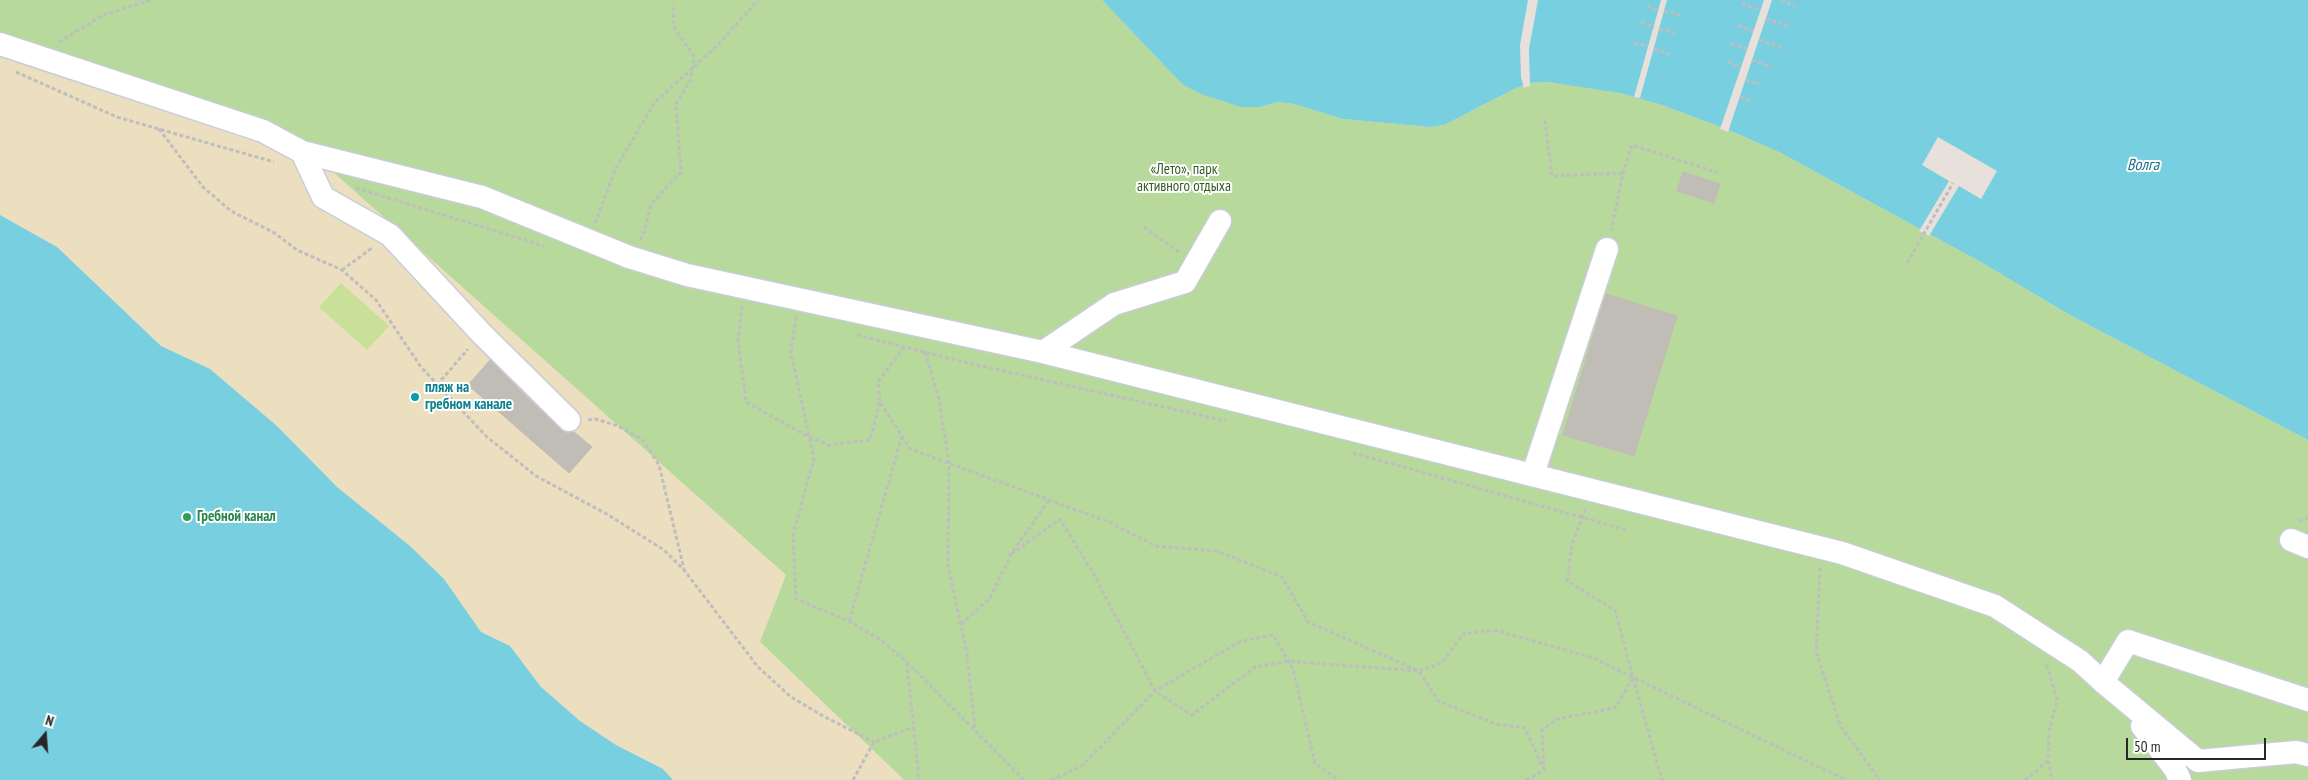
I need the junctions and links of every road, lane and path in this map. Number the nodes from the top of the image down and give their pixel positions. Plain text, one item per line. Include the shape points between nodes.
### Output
1 (151, 0) edge
2 (758, 0) edge
3 (1781, 0) edge
4 (1742, 3) dead end
5 (674, 4) dead end
6 (1648, 6) dead end
7 (1796, 6) dead end
8 (1658, 10) dead end
9 (1760, 10) dead end
10 (1664, 11) dead end
11 (1680, 15) dead end
12 (1766, 19) dead end
13 (1641, 22) dead end
14 (1738, 26) dead end
15 (1654, 27) dead end
16 (1791, 27) dead end
17 (1659, 29) dead end
18 (1753, 32) dead end
19 (1675, 34) dead end
20 (1759, 40) dead end
21 (1634, 43) dead end
22 (0, 44) edge
23 (1731, 44) dead end
24 (1648, 46) dead end
25 (1654, 49) dead end
26 (1747, 49) dead end
27 (1785, 49) dead end
28 (1670, 54) dead end
29 (38, 57) junction
30 (1752, 60) dead end
31 (1728, 62) dead end
32 (1741, 67) dead end
33 (1772, 67) dead end
34 (692, 68) junction
35 (12, 70) dead end
36 (1746, 80) dead end
37 (1760, 84) dead end
38 (1740, 97) dead end
39 (1754, 102) dead end
40 (1545, 120) dead end
41 (302, 152) junction
42 (1623, 173) junction
43 (1719, 173) dead end
44 (1953, 183) dead end
45 (1220, 221) dead end
46 (1144, 227) dead end
47 (390, 235) junction
48 (588, 240) junction
49 (1607, 249) joint
50 (629, 257) junction
51 (1907, 263) dead end
52 (1195, 264) junction
53 (342, 270) junction
54 (744, 288) junction
55 (798, 299) junction
56 (481, 333) junction
57 (925, 352) junction
58 (1042, 352) junction
59 (437, 385) junction
60 (880, 402) junction
61 (569, 420) joint
62 (1236, 424) dead end
63 (902, 435) junction
64 (809, 437) junction
65 (1351, 452) dead end
66 (948, 463) junction
67 (1533, 474) junction
68 (1592, 491) junction
69 (1050, 500) junction
70 (1582, 518) junction
71 (2308, 518) edge
72 (1627, 530) dead end
73 (2299, 536) edge
74 (1011, 554) junction
75 (1820, 565) dead end
76 (684, 570) junction
77 (849, 621) junction
78 (961, 624) junction
79 (2045, 659) dead end
80 (1288, 661) junction
81 (906, 662) junction
82 (1418, 670) junction
83 (1633, 678) junction
84 (2104, 682) junction
85 (1155, 691) junction
86 (2308, 700) edge
87 (914, 727) junction
88 (975, 730) junction
89 (874, 742) junction
90 (2308, 755) edge
91 (2048, 758) junction
92 (1544, 770) junction
93 (853, 780) edge
94 (919, 780) edge
95 (1024, 780) edge
96 (1051, 780) edge
97 (1340, 780) edge
98 (1526, 780) edge
99 (1662, 780) edge
100 (1846, 780) edge
101 (1880, 780) edge
102 (2025, 780) edge
103 (2052, 780) edge
104 (2180, 780) edge

1 - 29 path via 103,15
2 - 34 path via 719,44
3 - 7 path
4 - 9 path
5 - 34 path via 673,26 694,56
6 - 8 path
10 - 11 path
12 - 16 path
13 - 15 path
14 - 18 path
17 - 19 path
20 - 27 path
21 - 24 path
22 - 29 street
23 - 26 path
25 - 28 path
29 - 41 street via 263,131
30 - 33 path
31 - 32 path
34 - 48 path via 655,102 616,168
34 - 50 path via 691,79 676,104 681,172 651,204 644,233
35 - 53 path via 117,118 159,128 203,187 231,211 273,232 298,250
36 - 37 path
38 - 39 path
40 - 42 path via 1552,176
41 - 47 street via 323,197
41 - 48 street via 482,198
42 - 43 path via 1632,145
42 - 49 path
44 - 51 path
45 - 52 street
46 - 52 path
47 - 53 path
47 - 56 street
48 - 50 street
49 - 67 street
50 - 54 street
52 - 58 street via 1185,282 1114,304
53 - 59 path via 376,300 421,367
54 - 55 street
54 - 64 path via 738,340 746,402
55 - 58 street
55 - 64 path via 791,352
56 - 59 path
56 - 61 street
57 - 60 path via 904,347 878,382
57 - 62 path
57 - 66 path via 939,399
58 - 67 street
59 - 76 path via 487,437 536,476 612,517 664,550
60 - 63 path
60 - 64 path via 870,440 828,445
61 - 76 path via 596,420 618,426 643,440 659,465
63 - 66 path via 910,449
63 - 77 path
64 - 77 path via 814,459 793,534 796,598
65 - 70 path
66 - 69 path
66 - 78 path via 948,565
67 - 68 street
68 - 70 path
68 - 84 street via 1842,553 1995,606 2080,660
69 - 74 path
69 - 82 path via 1109,522 1156,546 1216,551 1282,577 1308,622
70 - 72 path
70 - 83 path via 1572,544 1567,581 1615,610
71 - 73 path
74 - 78 path via 990,598
74 - 85 path via 1060,519 1092,571
75 - 101 path via 1816,652 1841,728
76 - 89 path via 758,667 791,697
77 - 81 path via 881,640
78 - 88 path
79 - 91 path via 2056,700 2049,731
80 - 82 path
80 - 85 path via 1255,667 1192,715
80 - 85 path via 1273,635 1241,641
80 - 97 path via 1293,669 1316,763
81 - 87 path
81 - 88 path
82 - 83 path via 1442,662 1463,634 1494,630 1591,658
82 - 92 path via 1438,701 1496,724 1525,728
83 - 92 path via 1615,708 1557,719 1542,730
83 - 99 path
83 - 100 path
84 - 86 street via 2128,641
84 - 90 street via 2198,761 2296,752
84 - 104 street via 2175,769
85 - 96 path via 1082,766
87 - 89 path
87 - 94 path
88 - 95 path
89 - 93 path
91 - 102 path
91 - 103 path
92 - 98 path

